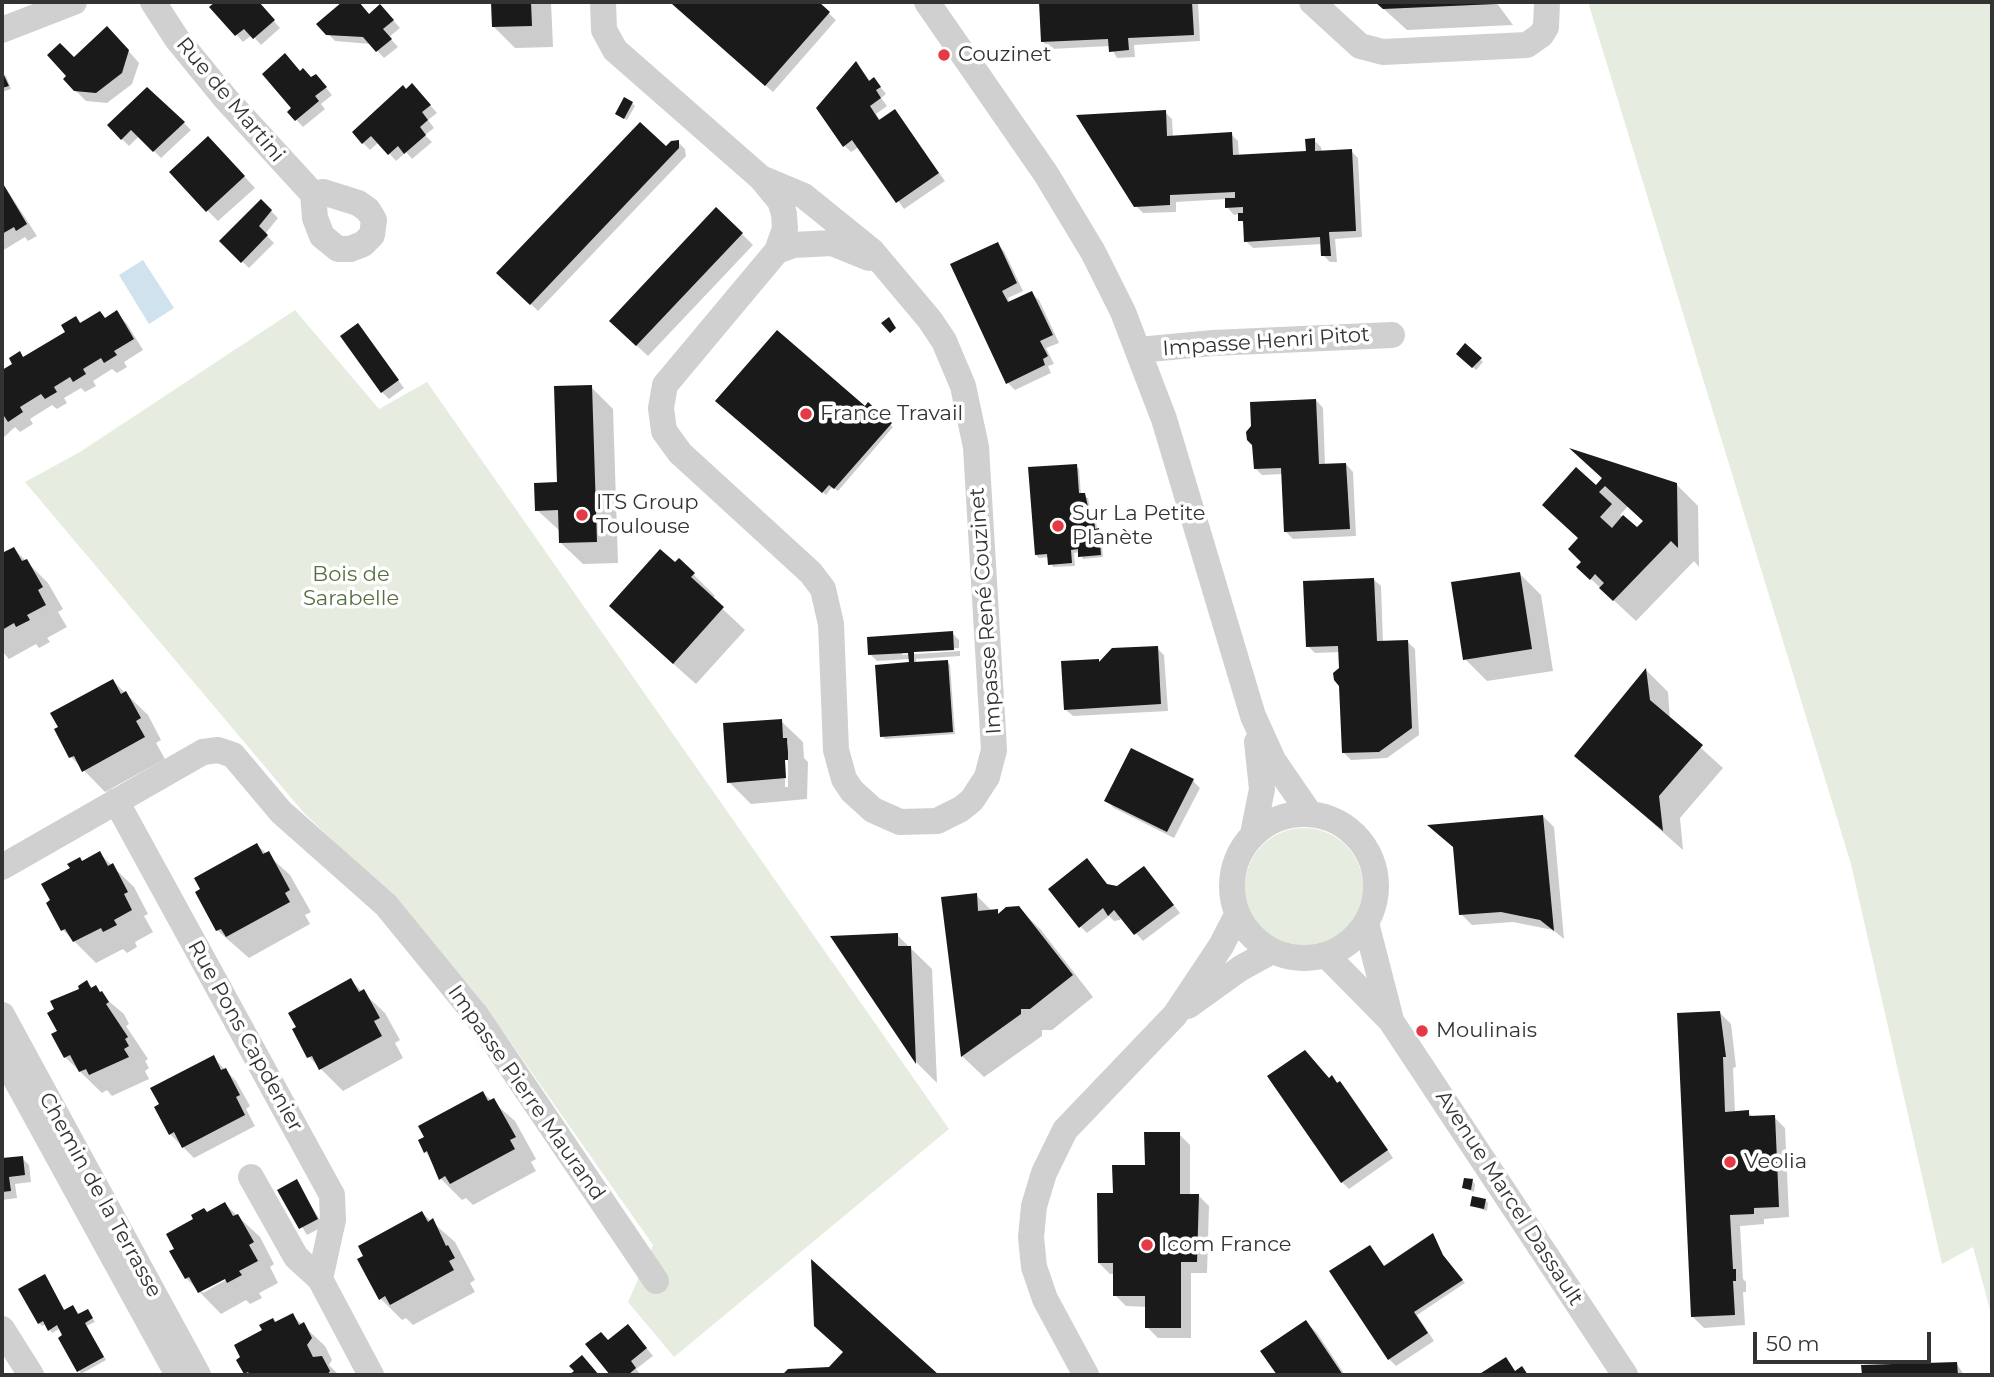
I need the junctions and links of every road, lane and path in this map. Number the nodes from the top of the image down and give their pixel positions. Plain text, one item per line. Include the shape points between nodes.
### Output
1 (153, 2) edge
2 (603, 2) edge
3 (927, 2) edge
4 (1312, 2) edge
5 (1547, 2) edge
6 (68, 3) edge
7 (2, 30) edge
8 (761, 178) junction
9 (313, 194) dead end
10 (778, 251) junction
11 (895, 278) junction
12 (1392, 335) dead end
13 (1139, 351) junction
14 (1254, 716) junction
15 (116, 801) junction
16 (1310, 814) junction
17 (1253, 834) junction
18 (2, 867) edge
19 (1237, 915) junction
20 (1366, 923) junction
21 (1272, 951) junction
22 (1326, 956) junction
23 (2, 1015) edge
24 (1175, 1016) junction
25 (1391, 1021) junction
26 (2, 1054) edge
27 (251, 1177) dead end
28 (320, 1279) junction
29 (656, 1281) dead end
30 (2, 1329) edge
31 (31, 1375) edge
32 (178, 1375) edge
33 (198, 1375) edge
34 (371, 1375) edge
35 (1086, 1375) edge
36 (1625, 1375) edge

1 - 9 street, Rue de Martini via 226,99
2 - 8 street, Impasse René Couzinet via 604,30 615,50
3 - 13 street via 1046,174 1093,253
4 - 5 street via 1360,46 1375,52 1527,45 1546,27
6 - 7 street
8 - 10 street, Impasse René Couzinet via 780,201 784,214
8 - 11 street, Impasse René Couzinet via 803,195 832,216
10 - 11 street, Impasse René Couzinet via 793,245 832,243 868,257
10 - 11 street, Impasse René Couzinet via 665,385 664,431 680,453 818,581 830,612 836,750 844,779 873,810 900,822 924,823 961,809 980,789 992,763 993,706 970,413 944,341 915,298
12 - 13 street, Impasse Henri Pitot
13 - 14 street
14 - 16 street via 1273,761
14 - 17 street via 1262,789
15 - 18 street
15 - 28 street, Rue Pons Capdenier via 332,1195 333,1220
15 - 29 street, Impasse Pierre Maurand via 203,752 233,755 281,812 386,905 476,1015
16 - 17 street, Avenue Marcel Dassault via 1270,822
16 - 20 street, Avenue Marcel Dassault via 1349,829 1366,848 1375,873 1375,899
17 - 19 street via 1232,872 1231,894
19 - 21 street via 1251,936
19 - 24 street
20 - 22 street via 1349,943
20 - 25 street, Avenue Marcel Dassault
21 - 22 street via 1298,959
21 - 24 street
22 - 25 street, Avenue Marcel Dassault
23 - 33 street, Chemin de la Terrasse
24 - 35 street via 1065,1130 1034,1206 1034,1267 1045,1298
25 - 36 street, Avenue Marcel Dassault
26 - 32 street, Chemin de la Terrasse
27 - 28 street via 296,1257
28 - 34 street
30 - 31 street

